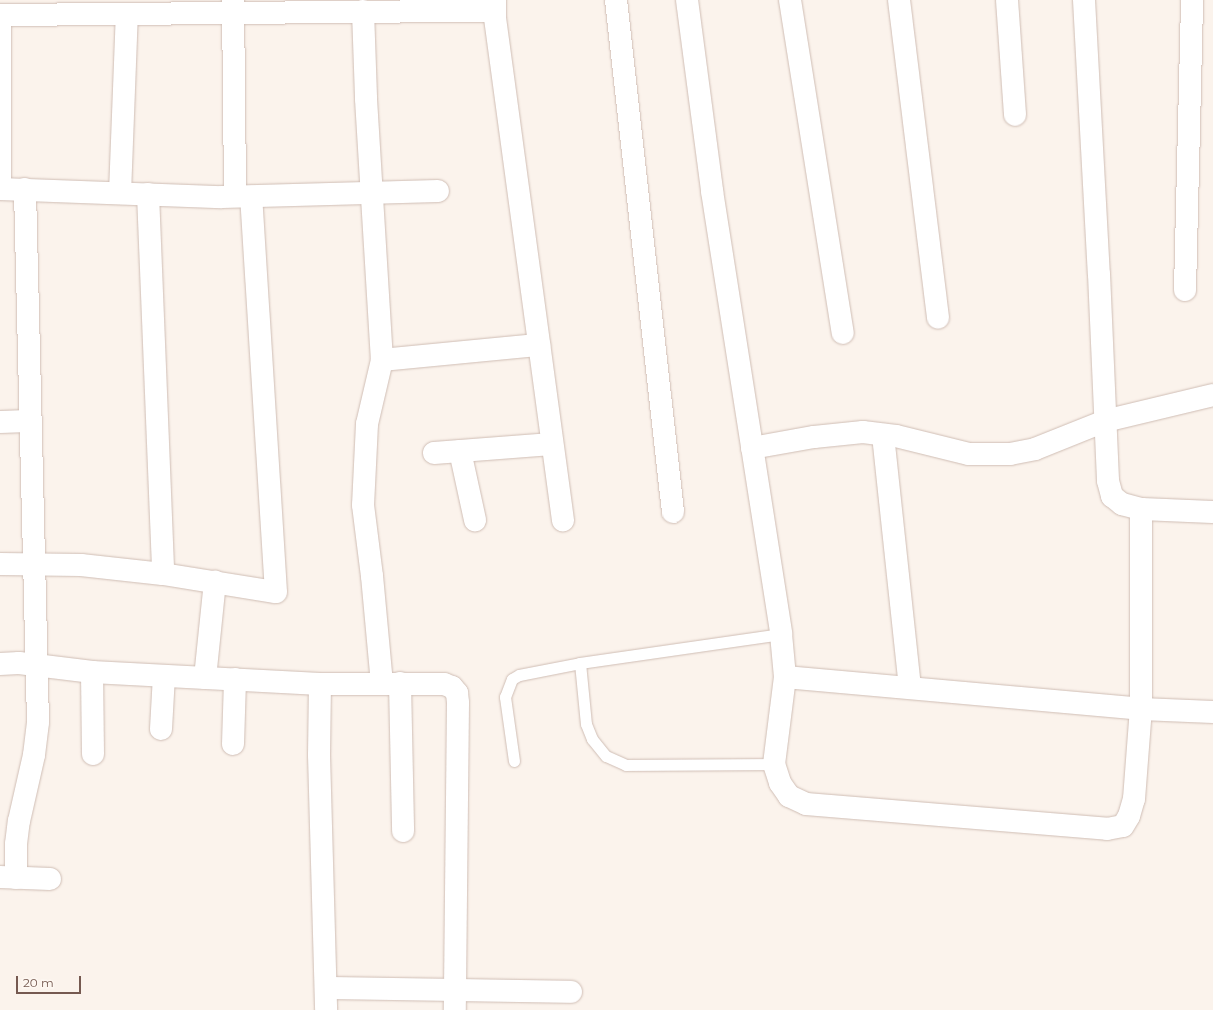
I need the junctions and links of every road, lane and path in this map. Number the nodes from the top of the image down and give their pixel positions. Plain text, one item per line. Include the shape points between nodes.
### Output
1 (616, 0) edge
2 (687, 0) edge
3 (790, 0) edge
4 (899, 0) edge
5 (1007, 0) edge
6 (1084, 0) edge
7 (1192, 0) edge
8 (495, 6) edge
9 (233, 7) edge
10 (363, 11) junction
11 (127, 14) junction
12 (0, 15) edge
13 (1015, 115) dead end
14 (0, 189) edge
15 (25, 189) junction
16 (438, 191) dead end
17 (120, 193) junction
18 (148, 194) junction
19 (372, 194) junction
20 (243, 196) junction
21 (1185, 290) dead end
22 (938, 318) dead end
23 (843, 333) dead end
24 (539, 345) junction
25 (382, 360) junction
26 (1213, 395) edge
27 (30, 421) junction
28 (1105, 421) junction
29 (0, 422) edge
30 (883, 435) junction
31 (552, 444) junction
32 (752, 448) junction
33 (460, 451) junction
34 (434, 453) dead end
35 (1141, 509) junction
36 (673, 512) dead end
37 (1213, 512) edge
38 (475, 520) dead end
39 (562, 520) dead end
40 (0, 564) edge
41 (33, 564) junction
42 (163, 574) junction
43 (215, 582) junction
44 (781, 634) junction
45 (580, 663) junction
46 (0, 664) edge
47 (36, 665) junction
48 (92, 672) junction
49 (164, 676) junction
50 (785, 677) junction
51 (205, 678) junction
52 (234, 679) junction
53 (391, 683) junction
54 (320, 684) junction
55 (910, 688) junction
56 (1141, 710) junction
57 (1213, 712) edge
58 (161, 730) dead end
59 (234, 744) dead end
60 (93, 754) dead end
61 (514, 761) dead end
62 (774, 764) junction
63 (403, 831) dead end
64 (8, 877) edge
65 (50, 879) dead end
66 (326, 988) junction
67 (571, 992) dead end
68 (455, 1000) edge
69 (326, 1010) edge

1 - 36 street
2 - 32 street via 712,191
3 - 23 street
4 - 22 street
5 - 13 street
6 - 28 street
7 - 21 street
8 - 10 street
8 - 24 street
9 - 10 street
9 - 11 street
9 - 20 street
10 - 19 street
11 - 12 street
11 - 17 street
12 - 14 street
14 - 15 street
15 - 17 street
15 - 27 street
16 - 19 street
17 - 18 street
18 - 20 street
18 - 42 street
19 - 20 street
19 - 25 street
20 - 43 street via 276,592
24 - 25 street
24 - 31 street
25 - 53 street via 367,424 363,505 372,576
26 - 28 street
27 - 29 street
27 - 41 street
28 - 30 street via 1035,449 1010,454 969,454
28 - 35 street via 1108,481 1112,496 1122,504
30 - 32 street via 864,432 814,437
30 - 55 street
31 - 33 street
31 - 39 street
32 - 44 street
33 - 34 street
33 - 38 street
35 - 37 street
35 - 56 street
40 - 41 street
41 - 42 street via 80,564
41 - 47 street
42 - 43 street
43 - 51 street
44 - 45 lane
44 - 50 street
45 - 61 lane via 519,675 512,679 506,697
45 - 62 lane via 586,724 592,739 606,756 626,765
46 - 47 street
47 - 48 street
47 - 64 street via 38,722 34,755
48 - 49 street
48 - 60 street
49 - 51 street
49 - 58 street
50 - 55 street
50 - 62 street
51 - 52 street
52 - 54 street
52 - 59 street
53 - 54 street
53 - 63 street
53 - 68 street via 444,684 457,692
54 - 66 street via 319,755
55 - 56 street
56 - 57 street
56 - 62 street via 1134,799 1123,826 1107,829 806,804 789,796 780,783
64 - 65 street
66 - 68 street
66 - 69 street
67 - 68 street

